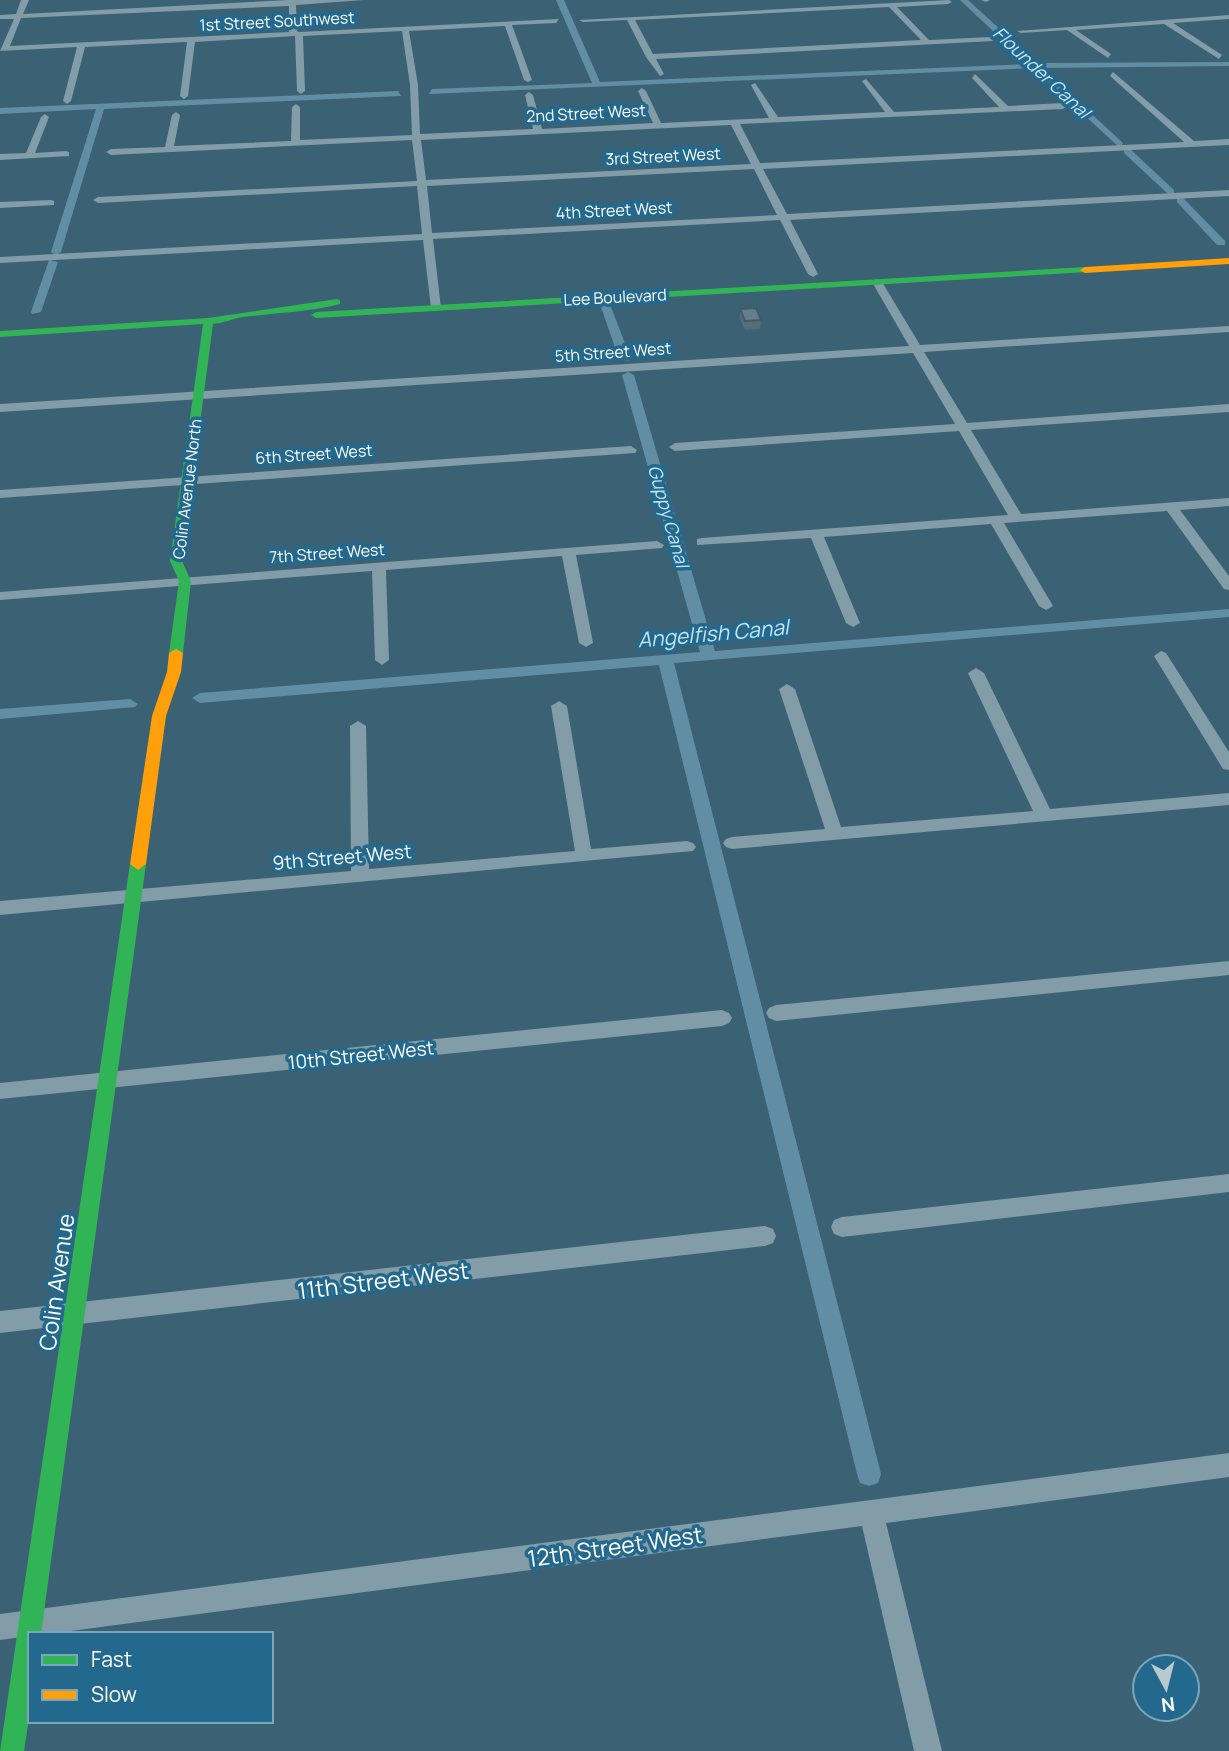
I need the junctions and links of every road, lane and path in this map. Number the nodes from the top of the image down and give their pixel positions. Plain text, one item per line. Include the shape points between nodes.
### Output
1 (25, 0) edge
2 (360, 0) edge
3 (828, 0) edge
4 (292, 2) edge
5 (948, 2) dead end
6 (891, 5) junction
7 (835, 8) junction
8 (18, 16) junction
9 (0, 17) edge
10 (1229, 17) edge
11 (630, 18) junction
12 (583, 20) dead end
13 (556, 21) dead end
14 (1165, 21) junction
15 (508, 24) junction
16 (1069, 28) junction
17 (405, 29) junction
18 (1021, 31) dead end
19 (299, 34) junction
20 (990, 39) dead end
21 (191, 40) junction
22 (927, 42) junction
23 (82, 45) junction
24 (3, 49) edge
25 (1108, 56) dead end
26 (650, 57) junction
27 (1220, 57) dead end
28 (660, 74) dead end
29 (1113, 74) dead end
30 (975, 76) dead end
31 (528, 80) dead end
32 (866, 81) dead end
33 (755, 85) dead end
34 (301, 91) dead end
35 (642, 91) dead end
36 (529, 95) dead end
37 (184, 96) dead end
38 (67, 101) dead end
39 (1063, 106) dead end
40 (296, 107) dead end
41 (1005, 108) junction
42 (891, 114) junction
43 (176, 115) dead end
44 (45, 117) dead end
45 (775, 120) junction
46 (734, 122) junction
47 (658, 125) junction
48 (538, 131) junction
49 (417, 137) junction
50 (1229, 142) edge
51 (295, 143) junction
52 (1192, 144) junction
53 (169, 149) junction
54 (111, 152) dead end
55 (66, 154) dead end
56 (29, 156) junction
57 (0, 157) edge
58 (757, 166) junction
59 (422, 184) junction
60 (1229, 193) edge
61 (98, 200) dead end
62 (51, 203) dead end
63 (0, 205) edge
64 (783, 217) junction
65 (427, 237) junction
66 (1229, 249) edge
67 (0, 260) edge
68 (1029, 261) junction
69 (1229, 261) edge
70 (813, 274) junction
71 (877, 282) junction
72 (658, 295) junction
73 (337, 302) junction
74 (435, 302) junction
75 (0, 321) edge
76 (208, 321) junction
77 (1229, 329) edge
78 (0, 334) edge
79 (916, 349) junction
80 (198, 395) junction
81 (0, 408) edge
82 (1229, 408) edge
83 (963, 427) junction
84 (675, 447) dead end
85 (631, 450) dead end
86 (187, 481) junction
87 (0, 494) edge
88 (1229, 502) edge
89 (1170, 506) junction
90 (1017, 518) junction
91 (995, 520) junction
92 (816, 533) junction
93 (702, 542) dead end
94 (657, 545) dead end
95 (568, 552) junction
96 (379, 567) junction
97 (185, 581) junction
98 (1229, 586) edge
99 (0, 596) edge
100 (1045, 606) dead end
101 (853, 623) dead end
102 (586, 643) dead end
103 (1161, 656) dead end
104 (382, 660) dead end
105 (976, 673) dead end
106 (787, 689) dead end
107 (558, 706) dead end
108 (358, 726) dead end
109 (1229, 765) edge
110 (1229, 799) edge
111 (1044, 816) junction
112 (144, 819) joint
113 (835, 834) junction
114 (732, 843) dead end
115 (687, 847) dead end
116 (584, 856) junction
117 (360, 876) junction
118 (134, 897) junction
119 (0, 908) edge
120 (1229, 968) edge
121 (776, 1013) dead end
122 (722, 1018) dead end
123 (108, 1080) junction
124 (0, 1091) edge
125 (1229, 1183) edge
126 (842, 1227) dead end
127 (765, 1236) dead end
128 (75, 1314) junction
129 (0, 1322) edge
130 (1229, 1465) edge
131 (871, 1513) junction
132 (30, 1623) junction
133 (0, 1627) edge
134 (29, 1632) edge
135 (28, 1637) edge
136 (12, 1751) edge
137 (928, 1751) edge

1 - 8 street
2 - 4 street
3 - 7 street
4 - 8 street
4 - 19 street via 293,32
5 - 6 street
6 - 7 street
6 - 22 street
7 - 11 street
8 - 9 street
8 - 24 street
10 - 14 street
11 - 12 street
11 - 26 street
13 - 15 street, 1st Street Southwest
14 - 16 street
14 - 27 street
15 - 17 street, 1st Street Southwest
15 - 31 street
16 - 18 street
16 - 25 street
17 - 19 street, 1st Street Southwest
17 - 49 street
19 - 21 street, 1st Street Southwest
19 - 34 street
20 - 22 street
21 - 23 street, 1st Street Southwest
21 - 37 street
22 - 26 street
23 - 24 street, 1st Street Southwest
23 - 38 street
26 - 28 street
29 - 52 street
30 - 41 street
32 - 42 street
33 - 45 street
35 - 47 street
36 - 48 street
39 - 41 street, 2nd Street West
40 - 51 street
41 - 42 street, 2nd Street West
42 - 45 street, 2nd Street West
43 - 53 street
44 - 56 street
45 - 46 street, 2nd Street West
46 - 47 street, 2nd Street West
46 - 58 street
47 - 48 street, 2nd Street West
48 - 49 street, 2nd Street West
49 - 51 street, 2nd Street West
49 - 59 street
50 - 52 street, 3rd Street West
51 - 53 street, 2nd Street West
52 - 58 street, 3rd Street West
53 - 54 street, 2nd Street West
55 - 56 street
56 - 57 street
58 - 59 street, 3rd Street West
58 - 64 street
59 - 61 street, 3rd Street West
59 - 65 street
60 - 64 street, 4th Street West
62 - 63 street
64 - 65 street, 4th Street West
64 - 70 street
65 - 67 street, 4th Street West
65 - 74 street
66 - 68 main road, Lee Boulevard
68 - 70 main road, Lee Boulevard
68 - 71 main road via 1013,267 896,275
69 - 71 main road, Lee Boulevard
70 - 72 main road via 803,281 674,289
70 - 74 main road, Lee Boulevard
71 - 72 main road, Lee Boulevard
71 - 79 street
72 - 74 main road, Lee Boulevard
73 - 74 main road, Lee Boulevard
73 - 75 main road, Lee Boulevard
73 - 76 main road via 308,310 229,315
74 - 76 main road, Lee Boulevard
76 - 78 main road, Lee Boulevard
76 - 80 main road, Colin Avenue North
77 - 79 street, 5th Street West
79 - 80 street, 5th Street West
79 - 83 street
80 - 81 street, 5th Street West
80 - 86 main road, Colin Avenue North
82 - 83 street
83 - 84 street
83 - 90 street
85 - 86 street, 6th Street West
86 - 87 street, 6th Street West
86 - 97 main road, Colin Avenue North via 176,561
88 - 89 street
89 - 90 street
89 - 98 street
90 - 91 street
91 - 92 street
91 - 100 street
92 - 93 street
92 - 101 street
94 - 95 street, 7th Street West
95 - 96 street, 7th Street West
95 - 102 street
96 - 97 street, 7th Street West
96 - 104 street
97 - 99 street, 7th Street West
97 - 112 main road, Colin Avenue North via 174,672 159,716
103 - 109 street
105 - 111 street
106 - 113 street
107 - 116 street
108 - 117 street
110 - 111 street
111 - 113 street
112 - 118 main road, Colin Avenue
113 - 114 street
115 - 116 street, 9th Street West
116 - 117 street, 9th Street West
117 - 118 street, 9th Street West
118 - 119 street, 9th Street West
118 - 123 main road, Colin Avenue
120 - 121 street
122 - 123 street, 10th Street West
123 - 124 street, 10th Street West
123 - 128 main road, Colin Avenue
125 - 126 street
127 - 128 street, 11th Street West
128 - 129 street, 11th Street West
128 - 132 main road, Colin Avenue
130 - 131 street, 12th Street West
131 - 132 street, 12th Street West
131 - 137 street
132 - 133 street, 12th Street West
132 - 134 main road, Colin Avenue
135 - 136 main road, Colin Avenue

